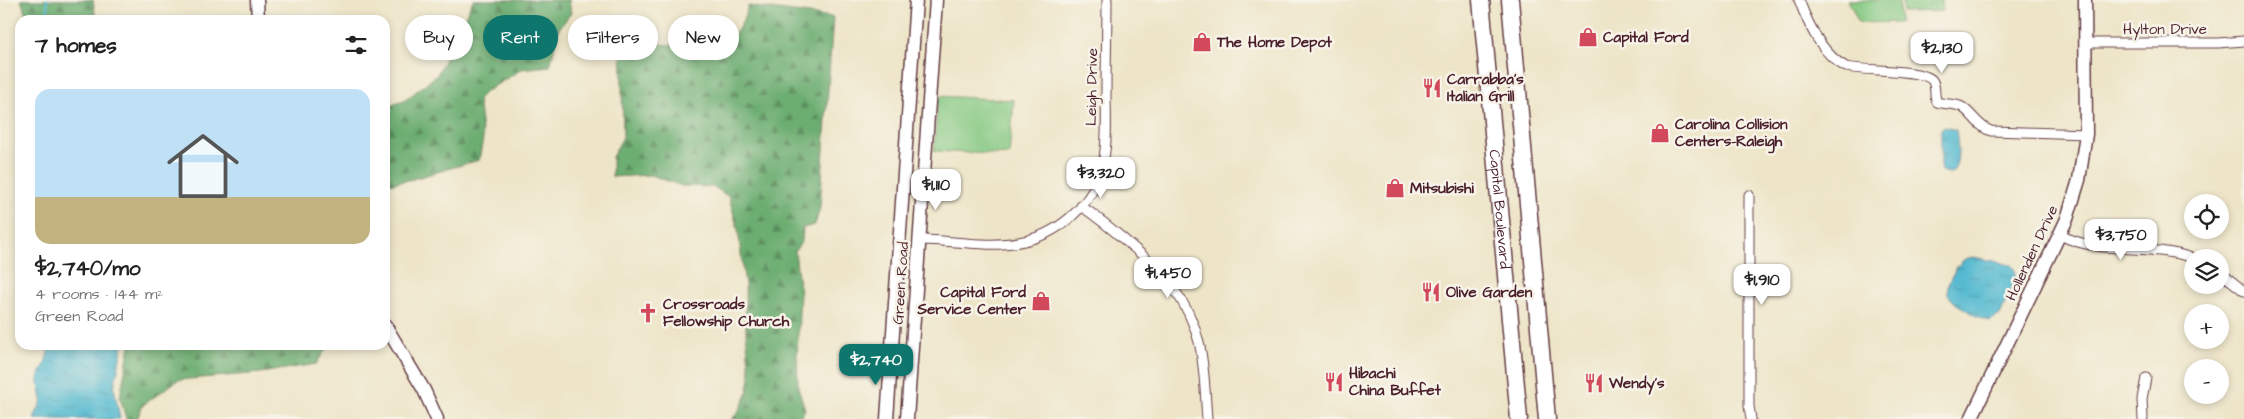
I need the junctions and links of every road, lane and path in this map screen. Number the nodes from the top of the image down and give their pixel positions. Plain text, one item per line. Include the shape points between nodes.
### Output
1 (256, 0) edge
2 (916, 0) edge
3 (936, 0) edge
4 (1107, 0) edge
5 (1481, 0) edge
6 (1510, 0) edge
7 (1799, 0) edge
8 (2085, 0) edge
9 (258, 15) edge
10 (2244, 41) edge
11 (2086, 43) junction
12 (913, 44) junction
13 (933, 46) junction
14 (2086, 134) junction
15 (1749, 195) dead end
16 (1081, 206) junction
17 (2060, 235) junction
18 (900, 240) junction
19 (920, 240) junction
20 (2184, 256) edge
21 (2229, 279) edge
22 (2244, 291) edge
23 (390, 333) edge
24 (2146, 378) dead end
25 (437, 419) edge
26 (888, 419) edge
27 (907, 419) edge
28 (1207, 419) edge
29 (1518, 419) edge
30 (1547, 419) edge
31 (1751, 419) edge
32 (1971, 419) edge
33 (2143, 419) edge

1 - 9 street
2 - 12 street, Green Road
3 - 13 street, Green Road
4 - 16 street, Leigh Drive via 1104,156 1098,179
5 - 29 highway, Capital Boulevard
6 - 30 highway, Capital Boulevard
7 - 14 street via 1820,41 1846,67 1928,77 1934,84 1937,102 1961,107 1984,129 1991,131
8 - 11 street, Hollenden Drive
10 - 11 street, Hylton Drive
11 - 14 street, Hollenden Drive
12 - 13 street
12 - 18 street, Green Road
13 - 19 street, Green Road
14 - 17 street, Hollenden Drive via 2079,180
15 - 31 street
16 - 19 street, Leigh Drive via 1060,226 1031,240 998,244
16 - 28 street via 1149,260 1181,296 1200,344
17 - 20 street via 2086,245
17 - 32 street, Hollenden Drive
18 - 19 street
18 - 26 street, Green Road
19 - 27 street, Green Road
21 - 22 street
23 - 25 street via 424,390
24 - 33 street

